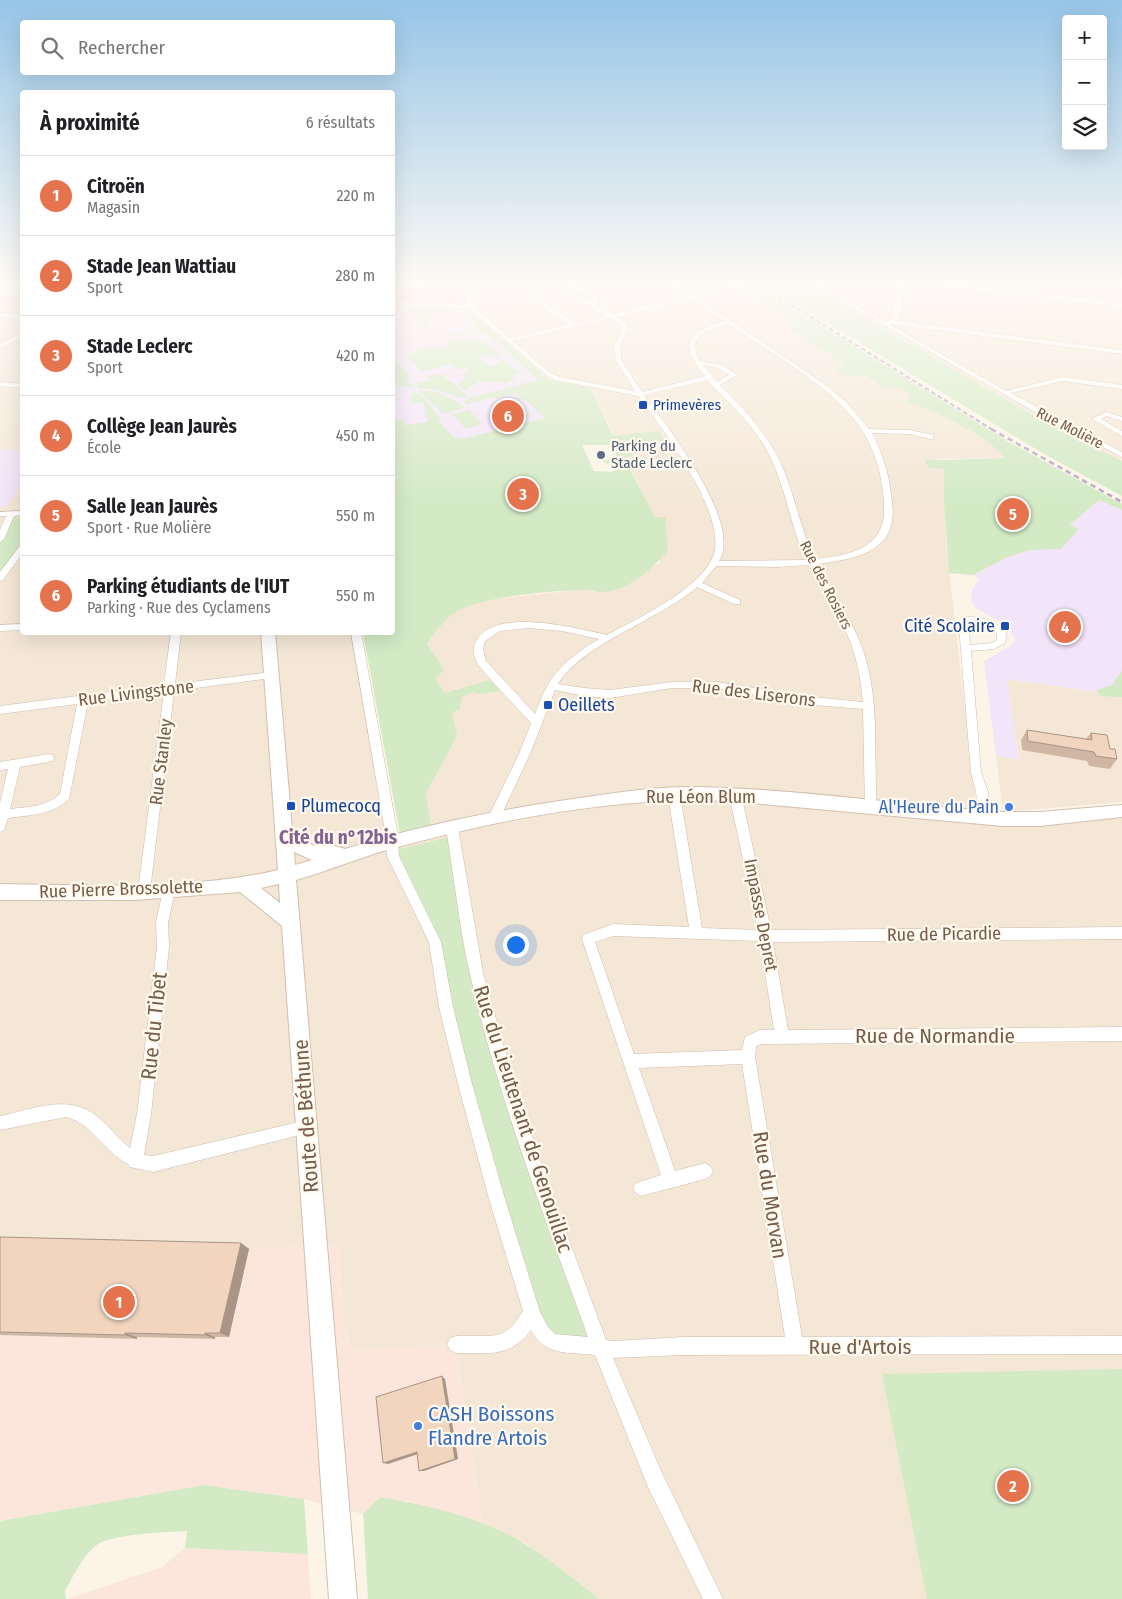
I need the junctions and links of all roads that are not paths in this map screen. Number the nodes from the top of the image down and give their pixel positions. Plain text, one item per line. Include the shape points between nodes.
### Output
1 (527, 356) edge
2 (618, 356) edge
3 (695, 356) edge
4 (777, 356) edge
5 (940, 356) edge
6 (700, 363) junction
7 (710, 377) junction
8 (0, 384) edge
9 (717, 384) junction
10 (20, 386) edge
11 (1122, 387) edge
12 (1005, 393) junction
13 (640, 394) junction
14 (1122, 418) edge
15 (867, 431) junction
16 (1102, 434) junction
17 (1122, 434) edge
18 (930, 437) dead end
19 (1122, 455) edge
20 (20, 513) edge
21 (0, 514) edge
22 (11, 514) junction
23 (0, 539) edge
24 (20, 552) edge
25 (812, 561) junction
26 (714, 563) junction
27 (0, 578) edge
28 (697, 584) junction
29 (737, 602) dead end
30 (20, 627) edge
31 (0, 628) edge
32 (176, 635) edge
33 (268, 635) edge
34 (356, 635) edge
35 (608, 638) junction
36 (966, 648) dead end
37 (272, 675) junction
38 (552, 686) junction
39 (170, 689) junction
40 (83, 700) junction
41 (868, 706) junction
42 (0, 710) edge
43 (536, 722) junction
44 (49, 758) dead end
45 (15, 764) junction
46 (0, 766) edge
47 (735, 794) junction
48 (674, 795) junction
49 (870, 808) junction
50 (1122, 811) edge
51 (5, 814) junction
52 (985, 818) junction
53 (493, 820) junction
54 (0, 827) edge
55 (452, 828) junction
56 (284, 831) junction
57 (391, 842) junction
58 (351, 853) junction
59 (288, 874) junction
60 (242, 883) junction
61 (169, 890) junction
62 (144, 891) junction
63 (0, 892) edge
64 (290, 922) junction
65 (696, 932) junction
66 (1122, 933) edge
67 (766, 936) junction
68 (1122, 1034) edge
69 (782, 1037) junction
70 (749, 1049) junction
71 (629, 1061) junction
72 (0, 1123) edge
73 (307, 1127) junction
74 (134, 1162) junction
75 (705, 1170) dead end
76 (670, 1180) junction
77 (641, 1188) dead end
78 (316, 1247) joint
79 (532, 1312) junction
80 (456, 1344) dead end
81 (1122, 1345) edge
82 (600, 1347) junction
83 (795, 1347) junction
84 (343, 1599) edge
85 (713, 1599) edge

1 - 13 street via 552,377
2 - 13 street
3 - 6 street, Rue des Rosiers
4 - 15 street via 827,390
5 - 12 street, Rue Molière
6 - 7 street, Rue des Rosiers
6 - 9 street via 720,366 734,375
7 - 9 street, Rue des Rosiers
7 - 13 street
8 - 10 street
9 - 25 street, Rue des Rosiers via 754,424 776,459
11 - 12 street via 1063,378
12 - 16 street, Rue Molière
13 - 26 street via 681,453 706,499 720,536
14 - 16 street via 1106,414 1096,419
15 - 18 street via 910,432
15 - 25 street via 887,488 889,513 885,532 876,544 860,552
16 - 17 street
16 - 19 street, Rue Molière
20 - 22 street
21 - 22 street
22 - 23 street
24 - 27 street
25 - 26 street via 800,564
25 - 41 street, Rue des Rosiers via 857,647
26 - 28 street
28 - 29 street
28 - 35 street via 676,600
30 - 31 street
32 - 39 street, Rue Stanley
33 - 37 street, Route de Béthune
34 - 57 street, Rue du Lieutenant de Genouillac
35 - 38 street via 571,661
35 - 43 street via 516,623 482,638 478,651 482,663
36 - 52 street via 976,772
37 - 39 street, Rue Livingstone
37 - 56 street, Route de Béthune
38 - 41 street, Rue des Liserons via 610,694 672,685 716,686
38 - 43 street
39 - 40 street, Rue Livingstone
39 - 62 street, Rue Stanley
40 - 42 street, Rue Livingstone
40 - 51 street via 65,796 50,806
41 - 49 street, Rue des Rosiers
43 - 53 street
44 - 45 street
45 - 46 street
45 - 51 street
47 - 48 street, Rue Léon Blum
47 - 49 street, Rue Léon Blum
47 - 67 street, Impasse Depret
48 - 53 street, Rue Léon Blum via 587,803
48 - 65 street
49 - 52 street, Rue Léon Blum
50 - 52 street, Rue Léon Blum via 1040,819
51 - 54 street
53 - 55 street, Rue Léon Blum
55 - 57 street, Rue Léon Blum
55 - 82 street, Rue du Lieutenant de Genouillac via 476,973 506,1079
56 - 58 street via 296,846 312,855
56 - 59 street, Route de Béthune
57 - 58 street, Rue Léon Blum
57 - 79 street, Rue du Lieutenant de Genouillac via 392,856 435,942 446,1007 465,1084
58 - 59 street, Rue Léon Blum via 308,870
59 - 60 street, Rue Pierre Brossolette
59 - 64 street, Route de Béthune
60 - 61 street, Rue Pierre Brossolette
60 - 64 street
61 - 62 street, Rue Pierre Brossolette
61 - 74 street, Rue du Tibet via 162,923 163,947 144,1114
62 - 63 street, Rue Pierre Brossolette
64 - 73 street, Route de Béthune
65 - 67 street, Rue de Picardie
65 - 71 street, Rue de Picardie via 613,930 588,939
66 - 67 street, Rue de Picardie
67 - 69 street, Impasse Depret
68 - 69 street, Rue de Normandie
69 - 70 street, Rue de Normandie via 760,1036
70 - 71 street, Rue de Normandie
70 - 83 street, Rue du Morvan
71 - 76 street
72 - 74 street via 66,1110 76,1111
73 - 74 street via 153,1164
73 - 78 street, Route de Béthune
75 - 76 street
76 - 77 street
78 - 84 main road, Route de Béthune
79 - 80 street via 520,1333 504,1344
79 - 82 street, Rue du Lieutenant de Genouillac via 542,1334 552,1342
81 - 83 street, Rue d'Artois
82 - 83 street, Rue d'Artois via 643,1350 683,1346
82 - 85 street, Rue du Lieutenant de Genouillac via 655,1480

